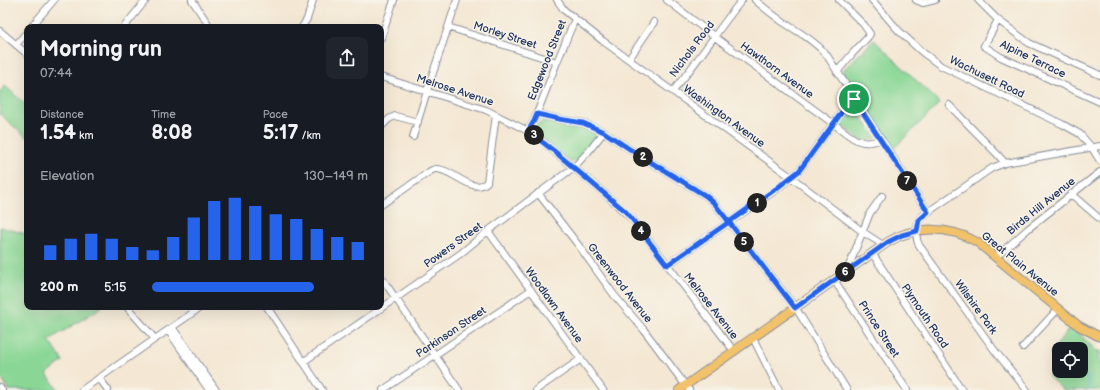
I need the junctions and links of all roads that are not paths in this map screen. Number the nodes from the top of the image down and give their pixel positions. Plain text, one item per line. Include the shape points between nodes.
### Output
1 (54, 0) edge
2 (146, 0) edge
3 (313, 0) edge
4 (394, 0) edge
5 (457, 0) edge
6 (557, 0) edge
7 (667, 0) edge
8 (742, 0) edge
9 (755, 0) edge
10 (839, 0) edge
11 (872, 0) edge
12 (916, 0) edge
13 (935, 0) edge
14 (978, 0) edge
15 (195, 1) edge
16 (575, 18) junction
17 (998, 20) junction
18 (654, 22) dead end
19 (34, 24) edge
20 (126, 24) edge
21 (208, 24) edge
22 (304, 24) edge
23 (448, 27) junction
24 (384, 29) edge
25 (0, 31) edge
26 (24, 36) edge
27 (714, 37) junction
28 (16, 45) junction
29 (24, 52) edge
30 (629, 59) junction
31 (556, 62) junction
32 (837, 72) junction
33 (1100, 75) edge
34 (384, 78) edge
35 (427, 91) junction
36 (673, 91) junction
37 (854, 99) junction
38 (1100, 102) edge
39 (949, 105) dead end
40 (537, 114) junction
41 (496, 115) junction
42 (418, 122) junction
43 (834, 123) junction
44 (384, 124) edge
45 (528, 131) junction
46 (604, 132) junction
47 (413, 137) dead end
48 (880, 140) junction
49 (1100, 146) edge
50 (1092, 148) junction
51 (1100, 161) edge
52 (1005, 164) junction
53 (574, 168) junction
54 (1100, 172) edge
55 (791, 177) junction
56 (538, 193) junction
57 (1071, 194) junction
58 (882, 196) dead end
59 (384, 203) edge
60 (928, 212) junction
61 (1100, 219) edge
62 (729, 222) junction
63 (488, 231) junction
64 (917, 231) junction
65 (863, 232) junction
66 (883, 246) junction
67 (872, 253) junction
68 (996, 256) junction
69 (667, 265) junction
70 (847, 270) junction
71 (834, 280) junction
72 (384, 282) edge
73 (531, 290) junction
74 (395, 298) junction
75 (384, 306) edge
76 (795, 308) junction
77 (1058, 309) junction
78 (130, 310) edge
79 (196, 310) edge
80 (269, 310) edge
81 (378, 310) edge
82 (170, 329) junction
83 (1100, 336) edge
84 (753, 338) junction
85 (155, 339) junction
86 (1023, 347) dead end
87 (734, 352) junction
88 (435, 355) junction
89 (581, 360) junction
90 (303, 362) junction
91 (100, 378) junction
92 (204, 378) junction
93 (0, 387) edge
94 (319, 389) edge
95 (685, 389) edge
96 (2, 390) edge
97 (82, 390) edge
98 (108, 390) edge
99 (209, 390) edge
100 (216, 390) edge
101 (383, 390) edge
102 (458, 390) edge
103 (536, 390) edge
104 (603, 390) edge
105 (779, 390) edge
106 (847, 390) edge
107 (907, 390) edge
108 (962, 390) edge
109 (1027, 390) edge

1 - 19 street
2 - 20 street
3 - 22 street
4 - 24 street
5 - 23 street
6 - 16 street, Washington Avenue via 564,10
7 - 27 street, Hawthorn Avenue
8 - 27 street, Nichols Road
9 - 32 street via 820,48
10 - 32 street via 870,34
11 - 50 street, Wachusett Road via 899,31 941,66 1062,124 1080,134
12 - 13 street via 923,3
14 - 17 street
15 - 21 street
16 - 30 street, Washington Avenue
16 - 31 street, Edgewood Street
17 - 33 street via 1029,43
17 - 38 street, Alpine Terrace via 984,46 1000,57
18 - 30 street
23 - 31 street, Morley Street
23 - 35 street
25 - 28 street
26 - 28 street
27 - 36 street, Nichols Road
27 - 43 street, Hawthorn Avenue
28 - 29 street
30 - 36 street, Washington Avenue
31 - 40 street, Edgewood Street
32 - 37 street
34 - 35 street, Melrose Avenue
35 - 41 street, Melrose Avenue
35 - 42 street
36 - 55 street, Washington Avenue
37 - 43 street
37 - 48 street
39 - 52 street
40 - 45 street, Edgewood Street
40 - 46 street via 583,123
41 - 45 street, Melrose Avenue
41 - 59 street via 487,182 484,185 465,182 450,172 435,169
42 - 44 street via 396,116
42 - 47 street
43 - 48 street, Hawthorn Avenue via 863,143
43 - 55 street via 799,171
45 - 53 street, Melrose Avenue
46 - 53 street, Powers Street
46 - 62 street via 706,196
48 - 60 street
49 - 50 street
50 - 51 street, Wachusett Road
50 - 52 street
52 - 60 street via 992,168
53 - 56 street, Powers Street
53 - 69 street, Melrose Avenue via 632,219
54 - 57 street, Birds Hill Avenue
55 - 62 street
55 - 65 street, Washington Avenue
56 - 63 street, Powers Street
56 - 95 street, Greenwood Avenue via 614,295 644,330
57 - 61 street
57 - 68 street, Birds Hill Avenue
58 - 65 street via 870,213
60 - 64 street via 919,220
62 - 69 street
62 - 76 street
63 - 73 street, Woodlawn Avenue
63 - 74 street, Powers Street via 460,254
64 - 66 main road, Great Plain Avenue via 902,235
64 - 68 main road, Great Plain Avenue via 934,229 956,232 977,242
64 - 109 street, Wilshire Park via 919,245 995,351
65 - 66 street, Washington Avenue
65 - 70 street
66 - 67 main road, Great Plain Avenue
67 - 70 main road, Great Plain Avenue
67 - 108 street, Plymouth Road
68 - 77 main road, Great Plain Avenue
69 - 87 street, Melrose Avenue
70 - 71 main road, Great Plain Avenue
71 - 76 main road, Great Plain Avenue
71 - 107 street, Prince Street
72 - 74 street
73 - 88 street, Parkinson Street
73 - 89 street, Woodlawn Avenue
74 - 75 street, Powers Street
74 - 88 street
76 - 84 main road, Great Plain Avenue
76 - 106 street
77 - 83 main road, Great Plain Avenue via 1080,327
77 - 86 street
78 - 85 street
79 - 82 street
80 - 90 street
81 - 90 street, Powers Street
82 - 85 street
82 - 92 street
84 - 87 main road, Great Plain Avenue
84 - 105 street
85 - 91 street
87 - 95 main road, Great Plain Avenue
88 - 101 street, Parkinson Street
88 - 102 street
89 - 103 street
89 - 104 street, Woodlawn Avenue
90 - 94 street
91 - 97 street
91 - 98 street
92 - 99 street
92 - 100 street
93 - 96 street

